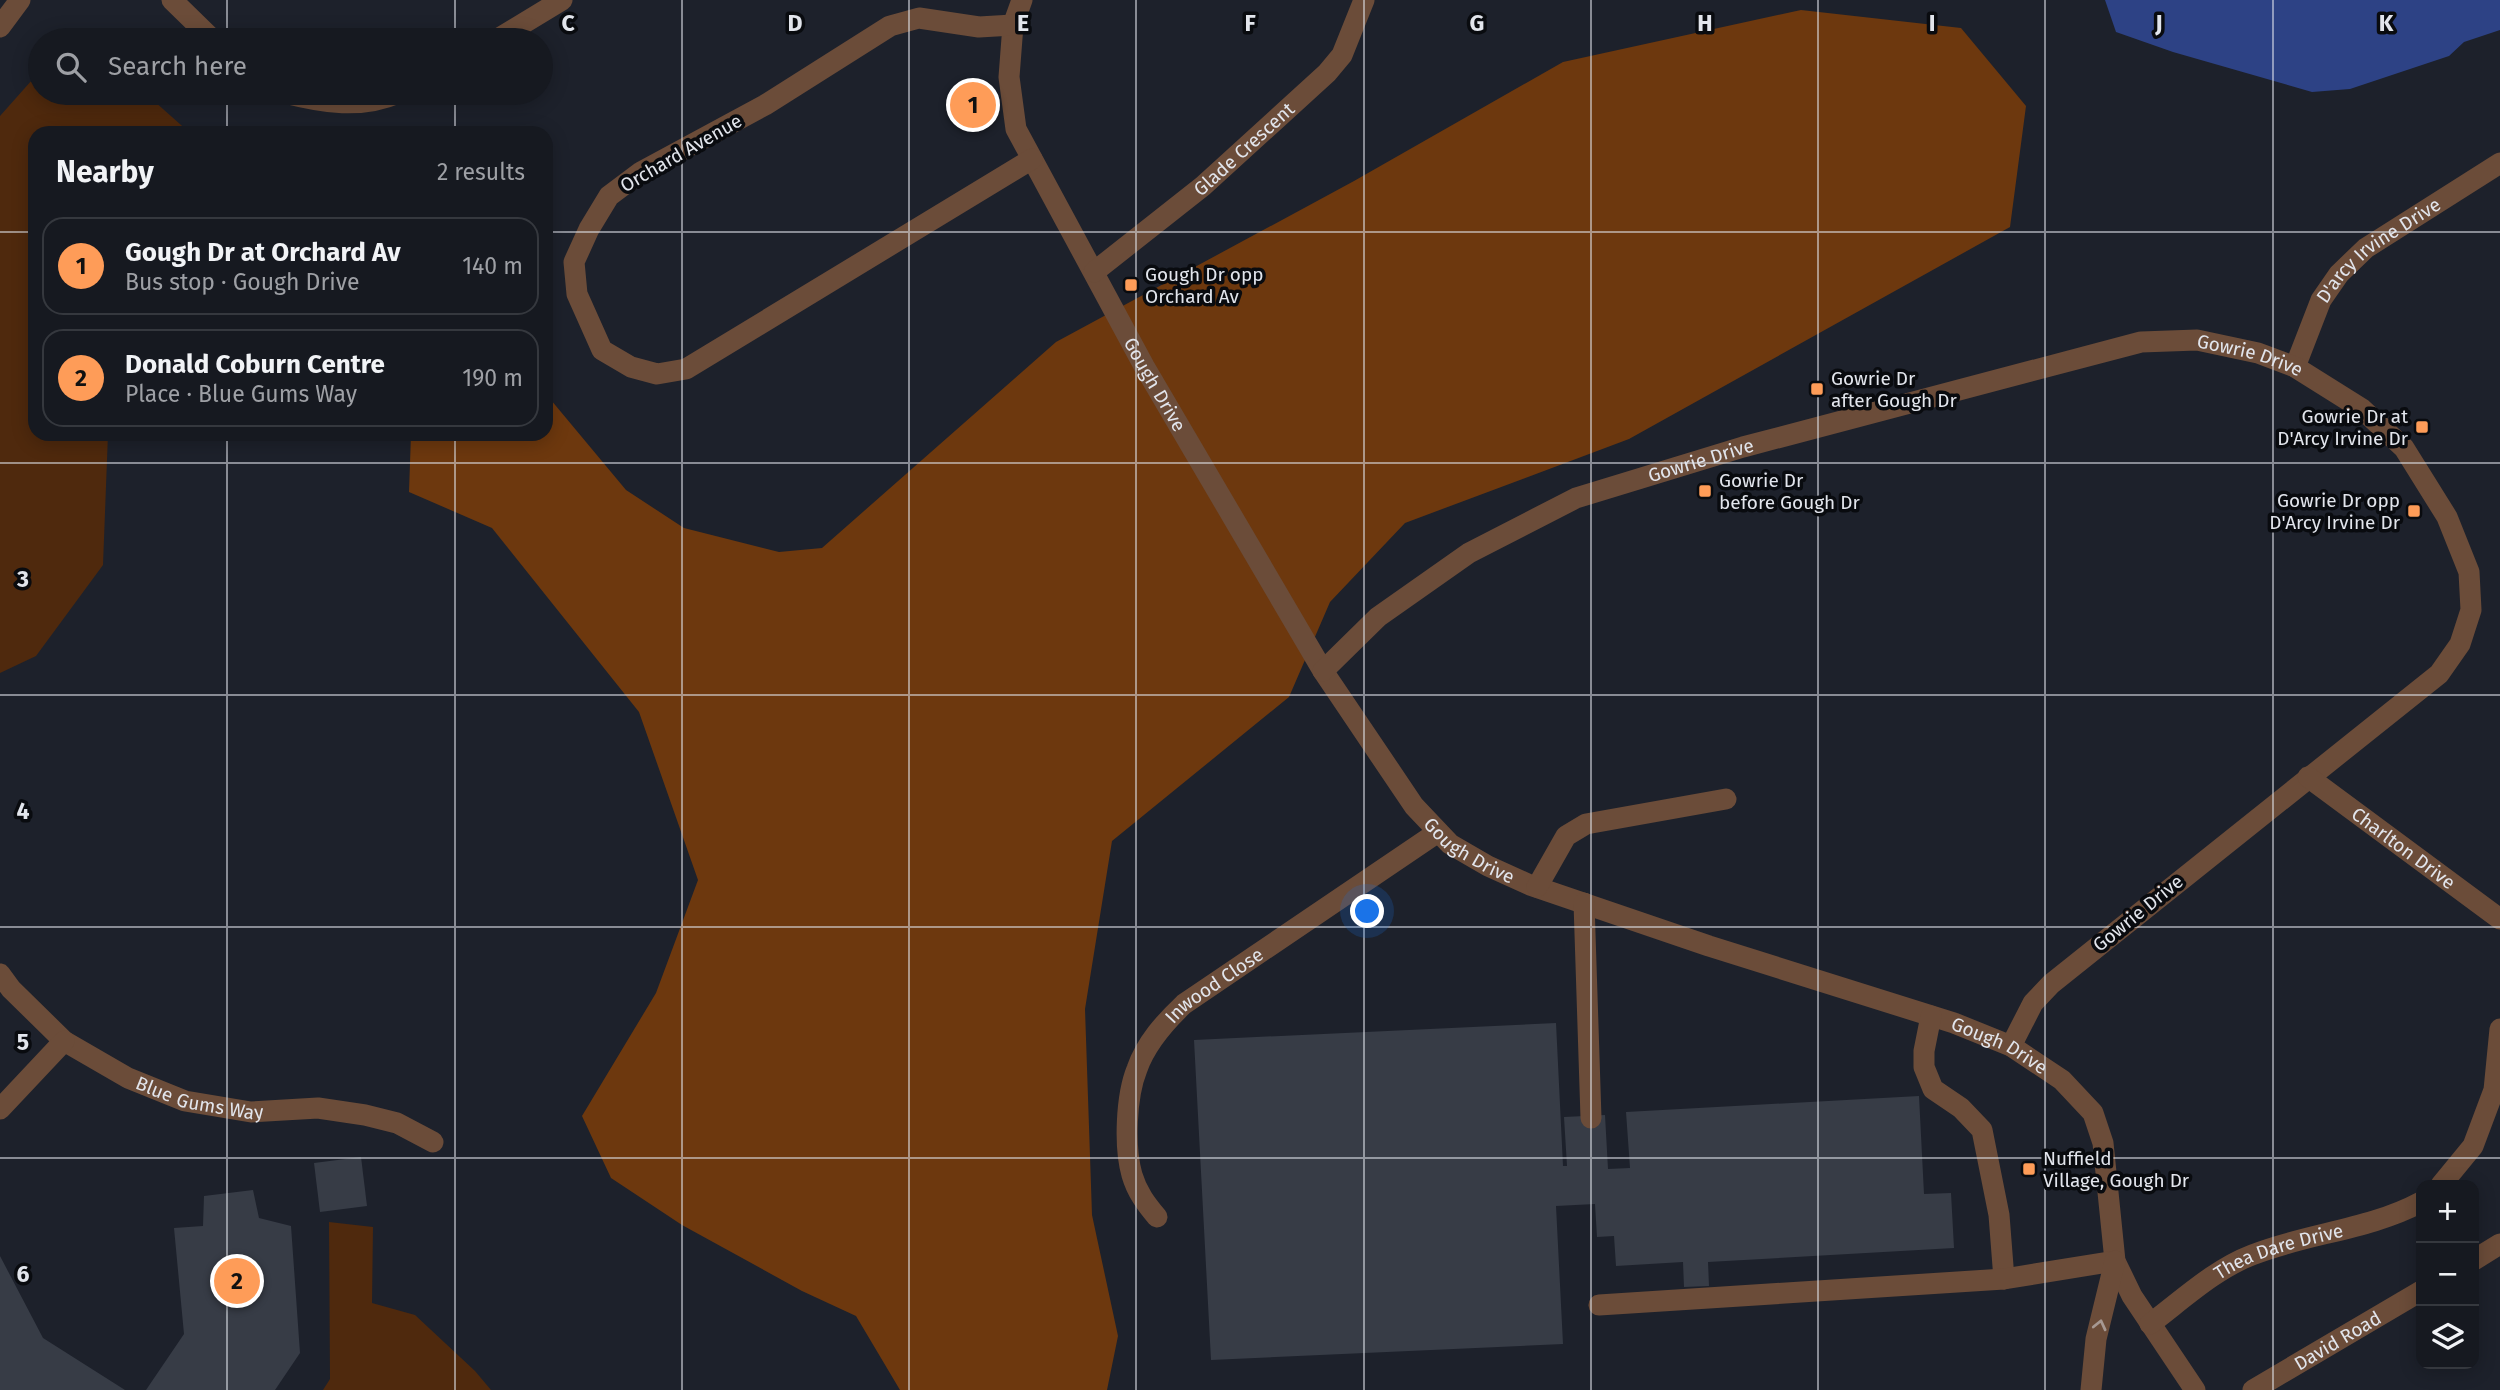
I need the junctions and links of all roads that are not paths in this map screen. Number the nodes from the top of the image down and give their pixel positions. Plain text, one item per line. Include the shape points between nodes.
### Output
1 (20, 0) edge
2 (172, 0) edge
3 (562, 0) edge
4 (1022, 0) edge
5 (1364, 0) edge
6 (1013, 26) junction
7 (0, 27) edge
8 (201, 28) edge
9 (516, 28) edge
10 (1032, 159) junction
11 (2500, 163) edge
12 (1094, 272) junction
13 (2295, 367) junction
14 (1323, 671) junction
15 (2308, 777) junction
16 (1726, 799) dead end
17 (1438, 832) junction
18 (1537, 887) junction
19 (1584, 903) junction
20 (2500, 919) edge
21 (0, 974) edge
22 (1931, 1016) junction
23 (2500, 1029) edge
24 (64, 1041) junction
25 (2011, 1046) junction
26 (0, 1109) edge
27 (1591, 1118) dead end
28 (433, 1142) dead end
29 (2445, 1180) edge
30 (2416, 1205) edge
31 (1157, 1217) dead end
32 (2500, 1244) edge
33 (2479, 1257) edge
34 (2115, 1261) junction
35 (2004, 1279) junction
36 (2416, 1294) edge
37 (1599, 1305) dead end
38 (2150, 1324) junction
39 (2091, 1390) edge
40 (2195, 1390) edge
41 (2253, 1390) edge

1 - 7 street
2 - 8 street
3 - 9 street
4 - 6 street, Gough Drive
5 - 12 street, Glade Crescent via 1342,55 1327,73 1203,186
6 - 10 street, Gough Drive via 1009,77 1016,129
6 - 10 street, Orchard Avenue via 979,27 919,18 890,26 765,105 641,172 609,196 589,229 574,262 577,294 602,350 631,367 657,374 686,369
10 - 12 street, Gough Drive
11 - 13 street, D'arcy Irvine Drive via 2366,248 2339,274 2321,300
12 - 14 street, Gough Drive
13 - 14 street, Gowrie Drive via 2258,353 2197,340 2141,342 1743,447 1576,498 1469,553 1378,617
13 - 15 street, Gowrie Drive via 2362,409 2404,448 2448,517 2469,572 2471,610 2460,644 2439,674
14 - 17 street, Gough Drive via 1414,806
15 - 20 street, Charlton Drive
15 - 25 street, Gowrie Drive via 2051,984 2034,1003
16 - 18 street via 1586,824 1566,835
17 - 18 street, Gough Drive via 1488,866
17 - 31 street, Inwood Close via 1184,1004 1150,1042 1130,1090 1128,1139 1132,1174 1142,1199
18 - 19 street, Gough Drive
19 - 22 street, Gough Drive
19 - 27 street
21 - 24 street, Blue Gums Way
22 - 25 street, Gough Drive
22 - 35 street via 1924,1067 1933,1089 1982,1130 1999,1214
23 - 29 street via 2494,1090 2473,1146
24 - 26 street
24 - 28 street, Blue Gums Way via 128,1078 185,1101 251,1112 318,1108 365,1115 397,1123
25 - 34 street, Gough Drive via 2062,1080 2093,1113 2103,1143
30 - 38 street, Thea Dare Drive via 2399,1214 2252,1255 2219,1273
32 - 33 street
34 - 35 street
34 - 38 street, Gough Drive
39 -> 34 street via 2096,1339
35 - 37 street
36 - 41 street, David Road
38 - 40 street, Gough Drive

